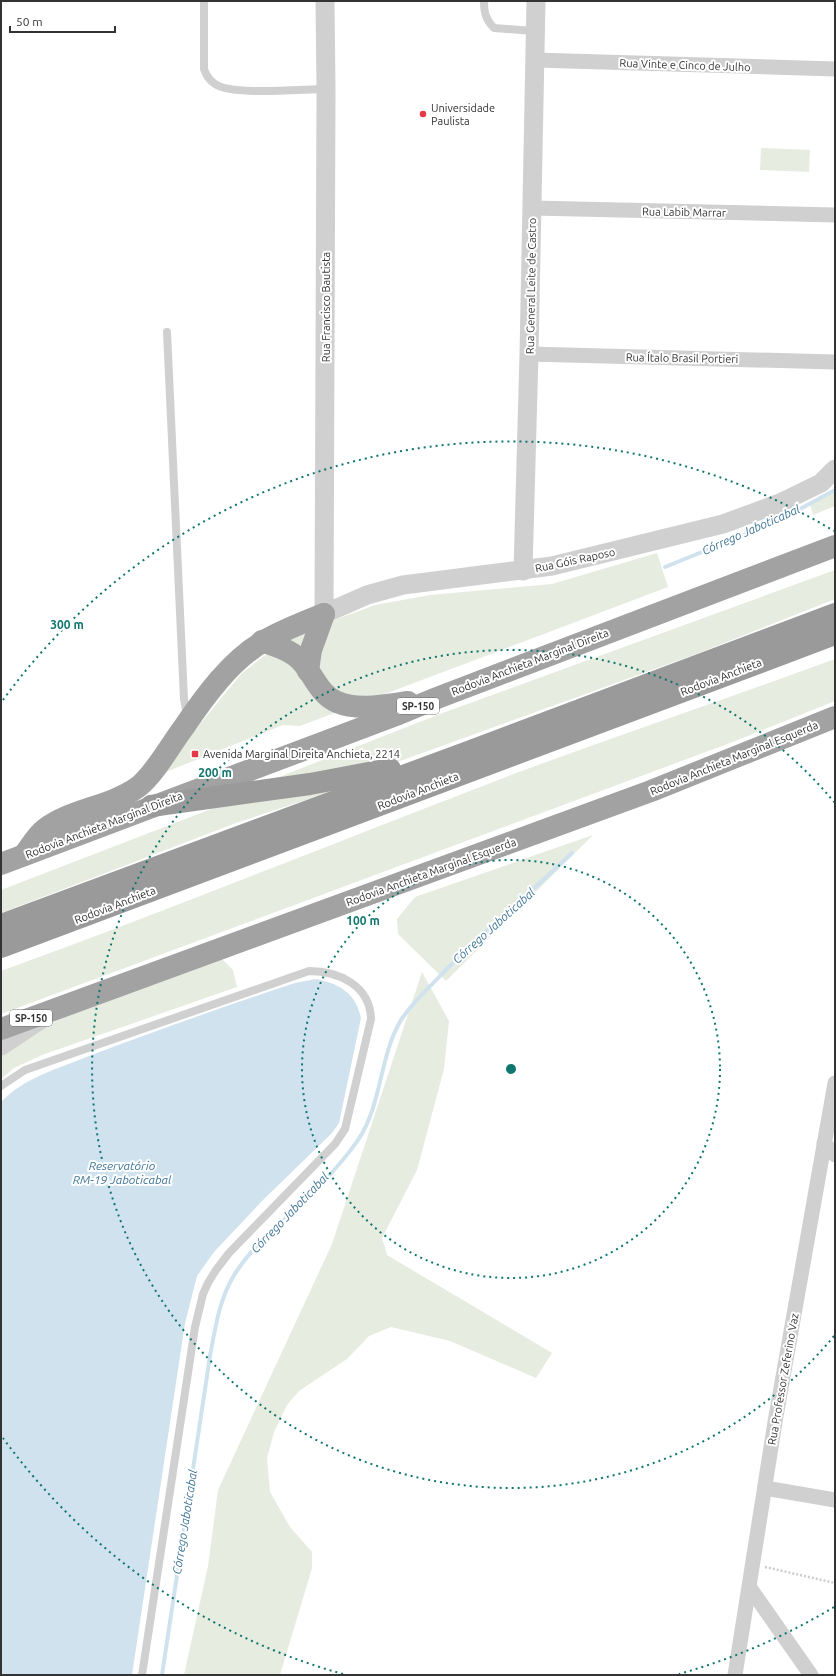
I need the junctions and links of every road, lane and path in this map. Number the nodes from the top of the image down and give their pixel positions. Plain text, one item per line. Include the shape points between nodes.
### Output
1 (204, 1) edge
2 (325, 1) edge
3 (484, 1) edge
4 (536, 1) edge
5 (535, 31) junction
6 (535, 60) junction
7 (835, 69) edge
8 (326, 89) junction
9 (532, 208) junction
10 (835, 215) edge
11 (167, 332) dead end
12 (529, 354) junction
13 (835, 362) edge
14 (835, 469) edge
15 (835, 546) edge
16 (523, 571) junction
17 (324, 614) junction
18 (835, 614) edge
19 (835, 634) edge
20 (262, 642) junction
21 (308, 671) junction
22 (437, 698) junction
23 (835, 717) edge
24 (188, 721) junction
25 (468, 752) junction
26 (151, 806) junction
27 (24, 855) junction
28 (1, 864) edge
29 (1, 925) edge
30 (1, 948) edge
31 (60, 1007) junction
32 (1, 1029) edge
33 (1, 1046) edge
34 (835, 1083) edge
35 (1, 1086) edge
36 (831, 1124) edge
37 (824, 1143) junction
38 (835, 1155) edge
39 (765, 1488) junction
40 (835, 1500) edge
41 (754, 1564) junction
42 (835, 1583) edge
43 (750, 1588) junction
44 (142, 1675) edge
45 (735, 1675) edge
46 (811, 1675) edge

1 - 8 lane via 204,69 215,84 229,89
2 - 8 street, Rua Francisco Bautista
3 - 5 lane via 488,22 494,28
4 - 5 street, Rua General Leite de Castro
5 - 6 street, Rua General Leite de Castro
6 - 7 street, Rua Vinte e Cinco de Julho
6 - 9 street, Rua General Leite de Castro
8 - 17 street, Rua Francisco Bautista
9 - 10 street, Rua Labib Marrar
9 - 12 street, Rua General Leite de Castro
11 - 24 lane via 184,699
12 - 13 street, Rua Ítalo Brasil Portieri
12 - 16 street, Rua General Leite de Castro
14 - 16 street, Rua Góis Raposo via 821,483 780,503 723,524 574,562
15 - 22 highway, Rodovia Anchieta Marginal Direita / SP-150
16 - 17 street, Rua Góis Raposo via 404,585 367,595
17 - 20 highway
17 - 21 highway via 311,650
18 - 25 highway, Rodovia Anchieta
19 - 30 highway, Rodovia Anchieta
20 - 21 highway via 290,652
20 - 24 highway via 237,661
21 - 22 highway via 326,695 337,702 354,706
22 - 26 highway, Rodovia Anchieta Marginal Direita / SP-150
23 - 31 highway, Rodovia Anchieta Marginal Esquerda / SP-150 via 651,791
24 - 27 highway via 139,786 122,797 55,822 38,836
25 - 26 highway via 340,779
25 - 29 highway, Rodovia Anchieta
26 - 27 highway, Rodovia Anchieta Marginal Direita / SP-150
27 - 28 highway, Rodovia Anchieta Marginal Direita / SP-150
31 - 32 highway, Rodovia Anchieta Marginal Esquerda / SP-150
31 - 33 street
34 - 36 street, Rua Professor Zeferino Vaz
35 - 44 lane via 25,1070 309,971 328,972 350,982 364,994 369,1006 371,1019 345,1129 335,1144 229,1253 203,1294 195,1327
36 - 37 street, Rua Professor Zeferino Vaz
37 - 38 street
37 - 39 street, Rua Professor Zeferino Vaz
39 - 40 street
39 - 41 street, Rua Professor Zeferino Vaz
41 - 42 path
41 - 43 street, Rua Professor Zeferino Vaz
43 - 45 street, Rua Professor Zeferino Vaz
43 - 46 street

